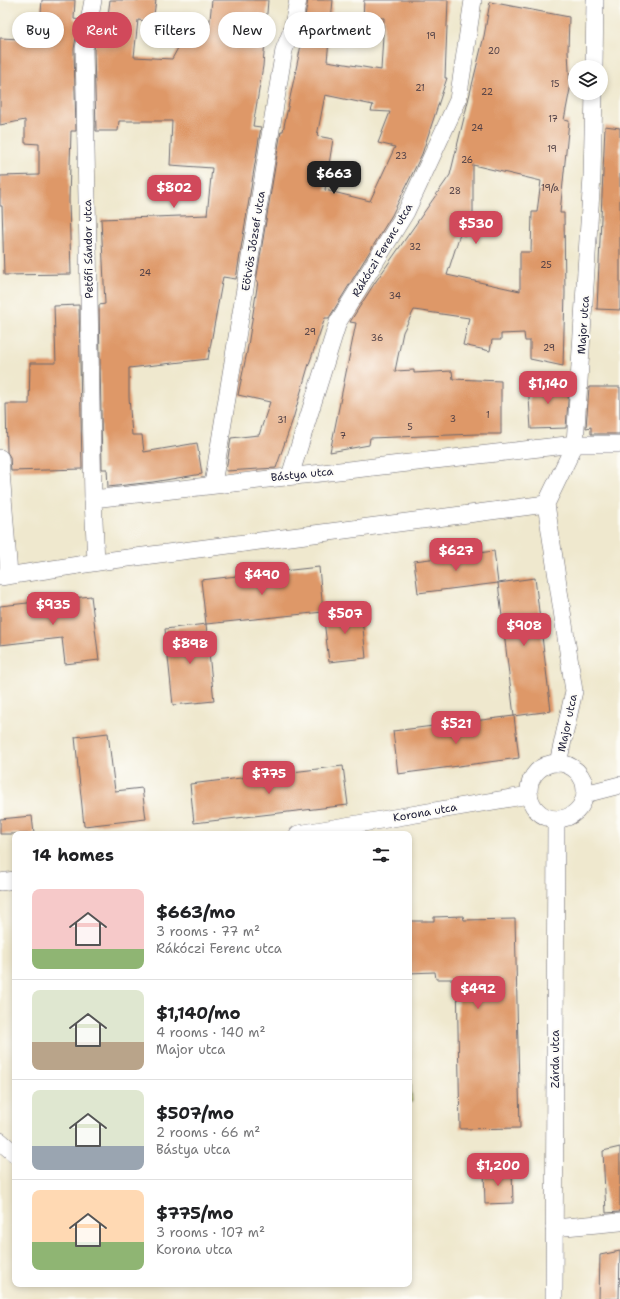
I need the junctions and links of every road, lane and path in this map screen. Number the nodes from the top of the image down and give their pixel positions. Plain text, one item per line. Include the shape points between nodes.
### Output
1 (92, 0) edge
2 (298, 0) edge
3 (472, 0) edge
4 (595, 0) edge
5 (594, 60) edge
6 (594, 100) edge
7 (575, 444) junction
8 (620, 444) edge
9 (0, 458) edge
10 (290, 476) junction
11 (213, 484) junction
12 (93, 499) junction
13 (546, 504) junction
14 (96, 562) junction
15 (5, 576) edge
16 (558, 763) junction
17 (620, 785) edge
18 (585, 794) junction
19 (529, 795) junction
20 (556, 819) junction
21 (316, 831) edge
22 (12, 880) edge
23 (0, 882) edge
24 (0, 1141) edge
25 (12, 1151) edge
26 (620, 1222) edge
27 (554, 1228) junction
28 (554, 1299) edge

1 - 12 street, Petőfi Sándor utca via 84,49
2 - 11 street, Eötvös József utca via 292,30 284,50
3 - 10 street, Rákóczi Ferenc utca via 458,100 406,212 338,322
4 - 5 street
6 - 7 street, Major utca via 592,176
7 - 8 street, Bástya utca
7 - 10 street, Bástya utca
7 - 13 street, Major utca
9 - 15 street
10 - 11 street, Bástya utca
11 - 12 street, Bástya utca
12 - 14 street
13 - 14 street
13 - 16 street, Major utca via 574,691
14 - 15 street
16 - 18 street via 570,766 580,775
16 - 19 street via 538,770 530,781
17 - 18 street
18 - 20 street via 575,812 566,818
19 - 20 street via 536,810 545,817
19 - 21 street, Korona utca
20 - 27 street, Zárda utca
22 - 23 street
24 - 25 street
26 - 27 street
27 - 28 street, Zárda utca

